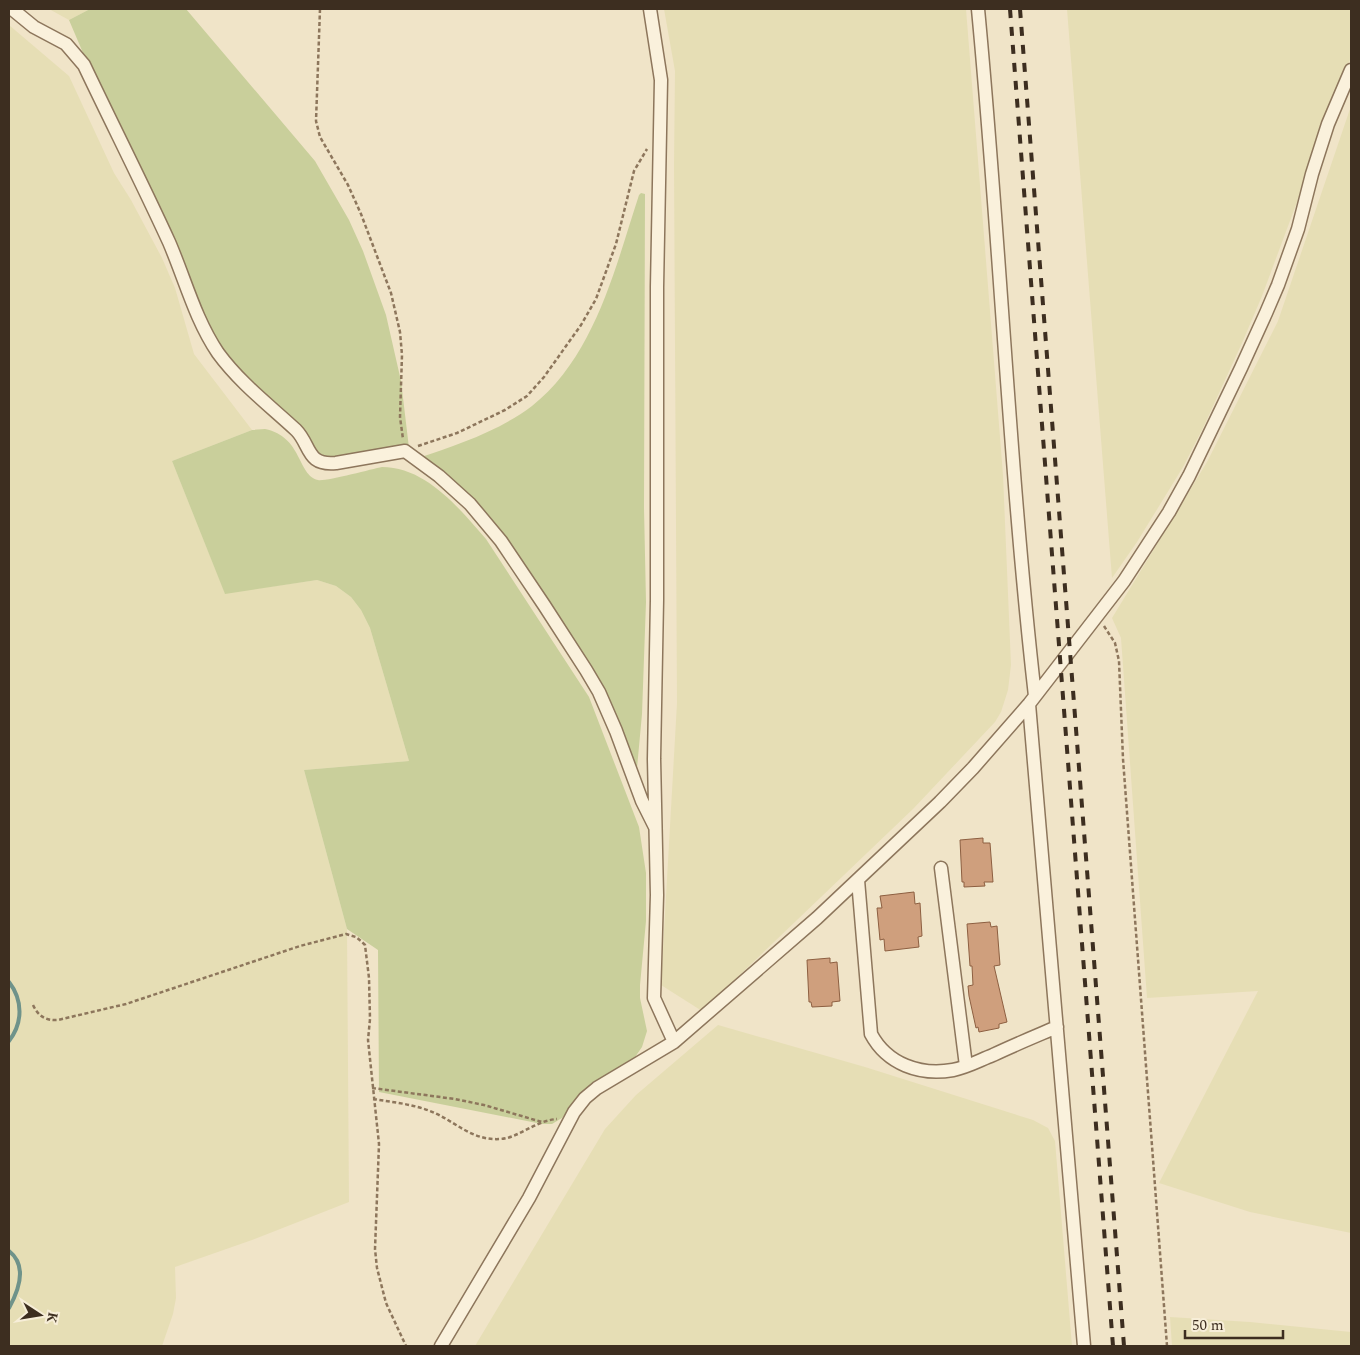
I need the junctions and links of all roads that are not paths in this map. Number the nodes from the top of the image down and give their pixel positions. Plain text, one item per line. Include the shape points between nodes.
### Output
1 (12, 9) edge
2 (650, 9) edge
3 (978, 9) edge
4 (1351, 70) edge
5 (1032, 700) junction
6 (655, 827) junction
7 (941, 868) dead end
8 (858, 880) junction
9 (1057, 1026) junction
10 (674, 1042) junction
11 (966, 1066) junction
12 (441, 1346) edge
13 (1084, 1346) edge

1 - 6 street via 34,27 66,44 84,65 169,244 206,333 237,376 298,432 311,456 319,462 336,463 405,451 470,504 501,541 598,692
2 - 6 street via 661,80
3 - 5 street via 990,128
4 - 5 street via 1319,149 1298,229 1278,286 1203,449 1169,512 1128,574
5 - 8 street via 940,802
5 - 9 street
6 - 10 street via 654,998
7 - 11 street
8 - 10 street
8 - 11 street via 871,1034 875,1042 888,1056 921,1069 942,1071
9 - 11 street
9 - 13 street
10 - 12 street via 597,1088 574,1112 529,1198

